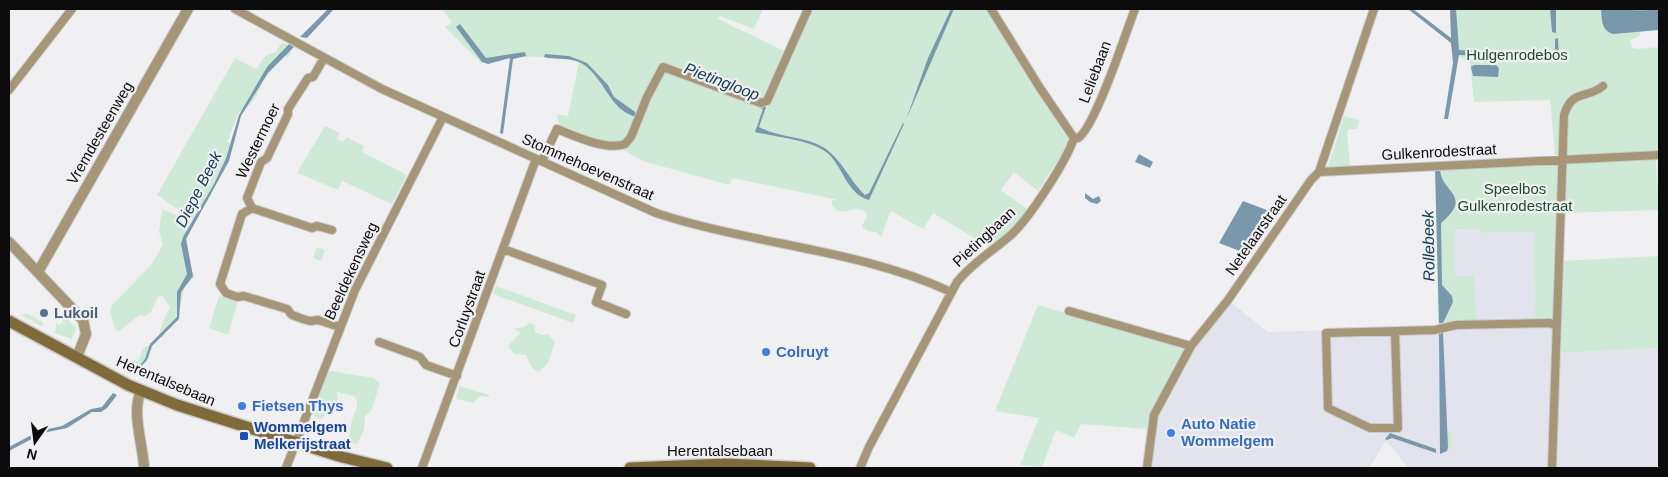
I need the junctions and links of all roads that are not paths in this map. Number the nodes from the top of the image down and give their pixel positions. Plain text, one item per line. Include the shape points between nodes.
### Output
1 (72, 9) edge
2 (188, 9) edge
3 (235, 9) edge
4 (808, 9) edge
5 (991, 9) edge
6 (1135, 9) edge
7 (1374, 9) edge
8 (324, 58) junction
9 (1604, 86) dead end
10 (9, 90) edge
11 (443, 117) junction
12 (1074, 138) junction
13 (1659, 155) edge
14 (539, 160) junction
15 (1561, 160) junction
16 (1319, 172) junction
17 (252, 208) junction
18 (332, 230) dead end
19 (9, 242) edge
20 (503, 249) junction
21 (38, 272) junction
22 (952, 292) junction
23 (1069, 311) dead end
24 (626, 314) dead end
25 (9, 321) edge
26 (1556, 326) junction
27 (340, 328) junction
28 (1395, 332) junction
29 (379, 342) dead end
30 (1191, 346) junction
31 (77, 357) junction
32 (457, 376) junction
33 (141, 390) junction
34 (296, 443) junction
35 (144, 468) edge
36 (286, 468) edge
37 (388, 468) edge
38 (422, 468) edge
39 (630, 468) edge
40 (810, 468) edge
41 (860, 468) edge
42 (1147, 468) edge
43 (1552, 468) edge

1 - 10 street
2 - 21 street, Vremdesteenweg
3 - 8 street, Stommehoevenstraat
4 - 14 street, Corluystraat via 767,100 761,104 663,67 631,137 620,146 588,141 557,129
5 - 12 street
6 - 12 street, Leliebaan via 1094,116 1084,133
7 - 16 street, Netelaarstraat
8 - 11 street, Stommehoevenstraat
8 - 17 street, Westermoer via 288,109 266,158 260,162 247,198
9 - 15 street via 1582,93 1568,104
11 - 14 street, Stommehoevenstraat
11 - 27 street, Beeldekensweg via 355,290
12 - 22 street, Pietingbaan via 1018,227 971,266
13 - 15 street, Gulkenrodestraat
14 - 20 street, Corluystraat
14 - 22 street, Stommehoevenstraat via 675,219 888,268
15 - 16 street, Gulkenrodestraat
15 - 26 street
16 - 30 street, Netelaarstraat via 1228,300
17 - 18 street via 312,228 318,226
17 - 27 street via 242,214 221,289 237,297 244,296 287,309 303,319 318,320
19 - 21 street
20 - 24 street via 602,285 596,302
20 - 32 street, Corluystraat
21 - 31 street via 83,320 86,334
22 - 41 street, Pietingbaan
23 - 30 street
25 - 31 main road, Herentalsebaan
26 - 28 street via 1550,323 1480,324
26 - 43 street
27 - 34 street, Beeldekensweg
28 - 28 street via 1326,334 1328,408 1370,428 1398,428
29 - 32 street via 420,357 426,365
30 - 42 street, Netelaarstraat via 1154,415
31 - 33 main road, Herentalsebaan
32 - 38 street, Corluystraat
33 - 34 main road, Herentalsebaan via 212,418
33 - 35 street via 136,408
34 - 36 street, Beeldekensweg
34 - 37 main road, Herentalsebaan
39 - 40 main road, Herentalsebaan via 725,464

